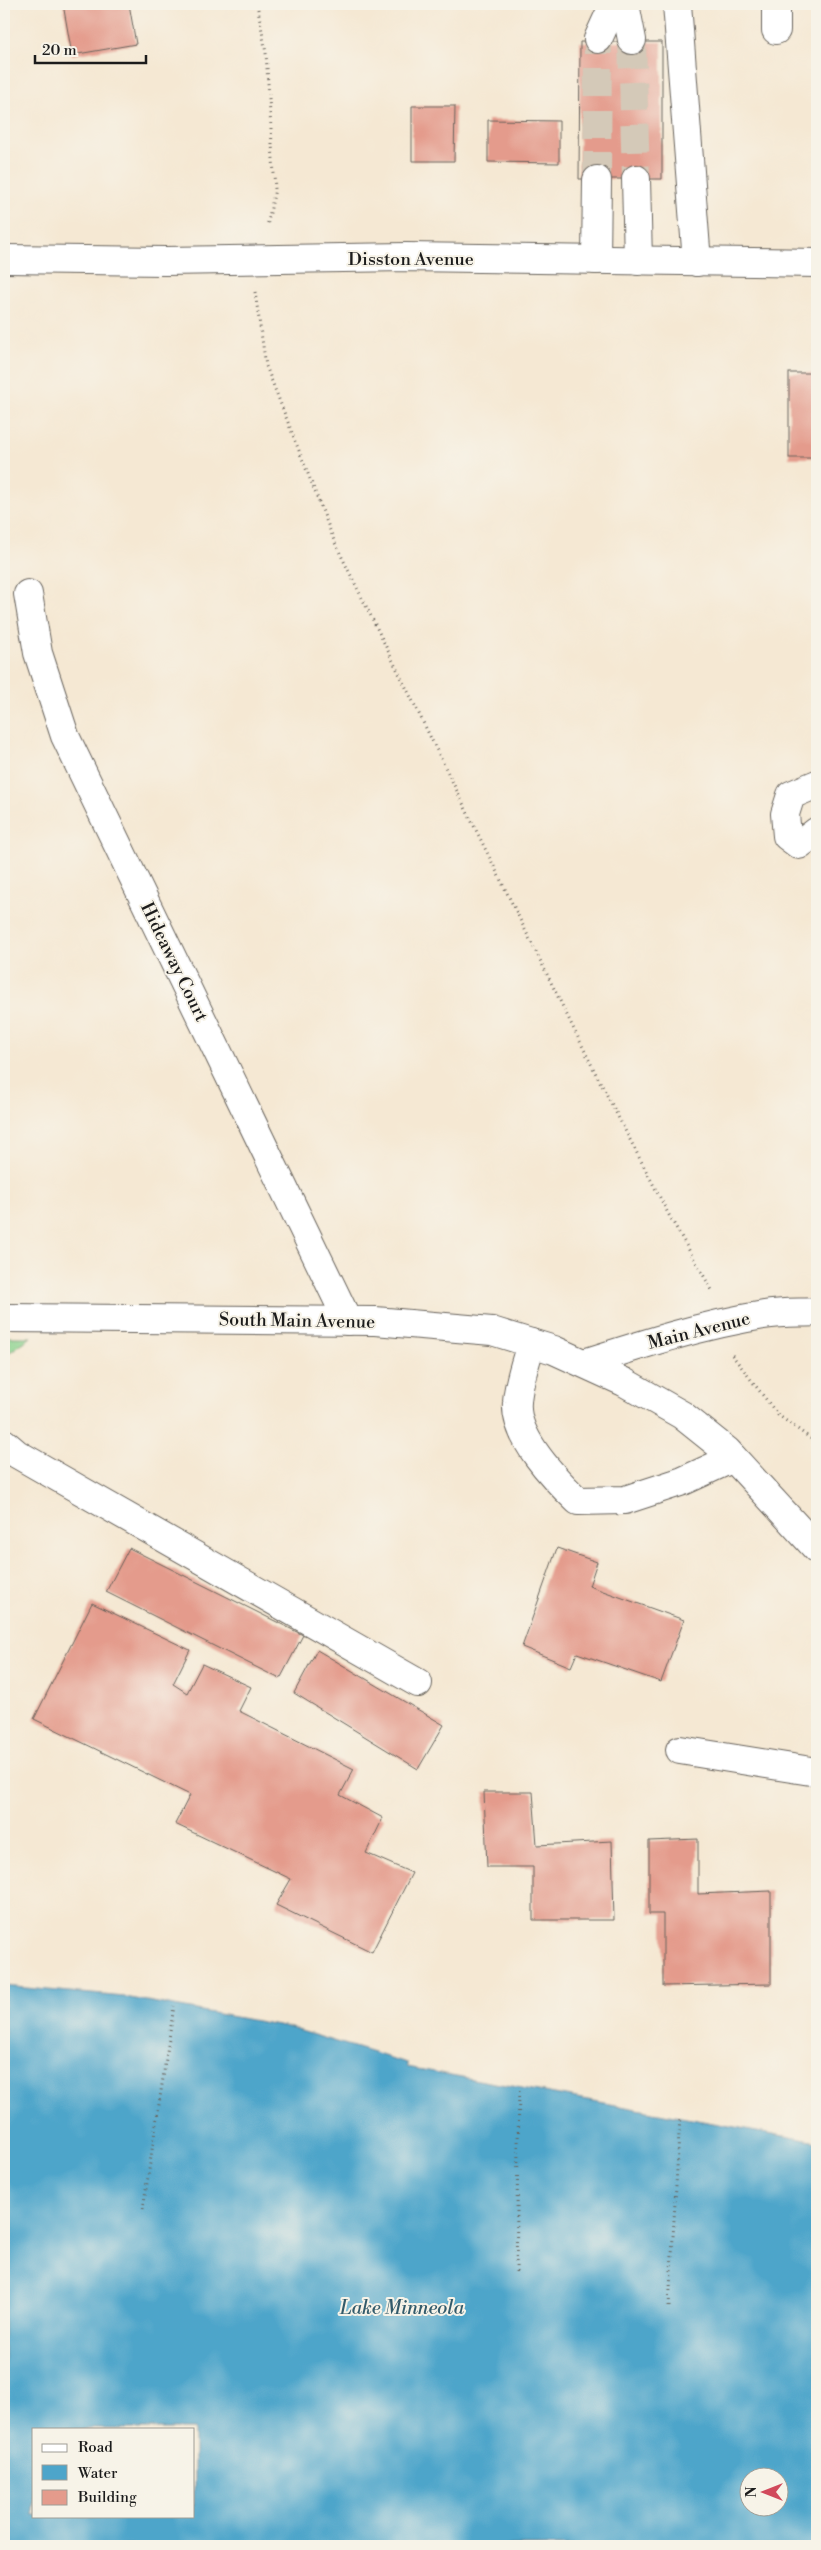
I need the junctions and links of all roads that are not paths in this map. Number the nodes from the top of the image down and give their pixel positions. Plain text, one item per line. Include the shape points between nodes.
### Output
1 (614, 4) edge
2 (624, 4) edge
3 (677, 4) edge
4 (598, 39) tunnel mouth
5 (632, 40) tunnel mouth
6 (636, 179) tunnel mouth
7 (597, 180) tunnel mouth
8 (4, 259) edge
9 (596, 260) junction
10 (638, 261) junction
11 (697, 262) junction
12 (817, 263) edge
13 (28, 594) dead end
14 (817, 784) edge
15 (817, 832) edge
16 (817, 1312) edge
17 (4, 1318) edge
18 (348, 1321) junction
19 (531, 1343) junction
20 (584, 1363) junction
21 (4, 1443) edge
22 (733, 1458) junction
23 (817, 1549) edge
24 (418, 1683) dead end
25 (680, 1750) dead end
26 (817, 1772) edge

1 - 4 street
2 - 5 street
3 - 11 street
6 - 10 street
7 - 9 street
8 - 9 street, Disston Avenue
9 - 10 street, Disston Avenue
10 - 11 street, Disston Avenue
11 - 12 street, Disston Avenue
13 - 18 street, Hideaway Court via 38,653 65,736
14 - 15 street via 791,795 785,814 787,836 799,846
16 - 20 street, Main Avenue via 765,1314 719,1324 675,1334
17 - 18 street, South Main Avenue
18 - 19 street, South Main Avenue via 492,1331
19 - 20 street, South Main Avenue
19 - 22 street via 516,1403 521,1429 551,1475 578,1501 626,1500 682,1481
20 - 22 street, South Main Avenue via 682,1415
21 - 24 street via 17,1454
22 - 23 street, South Main Avenue
25 - 26 street

